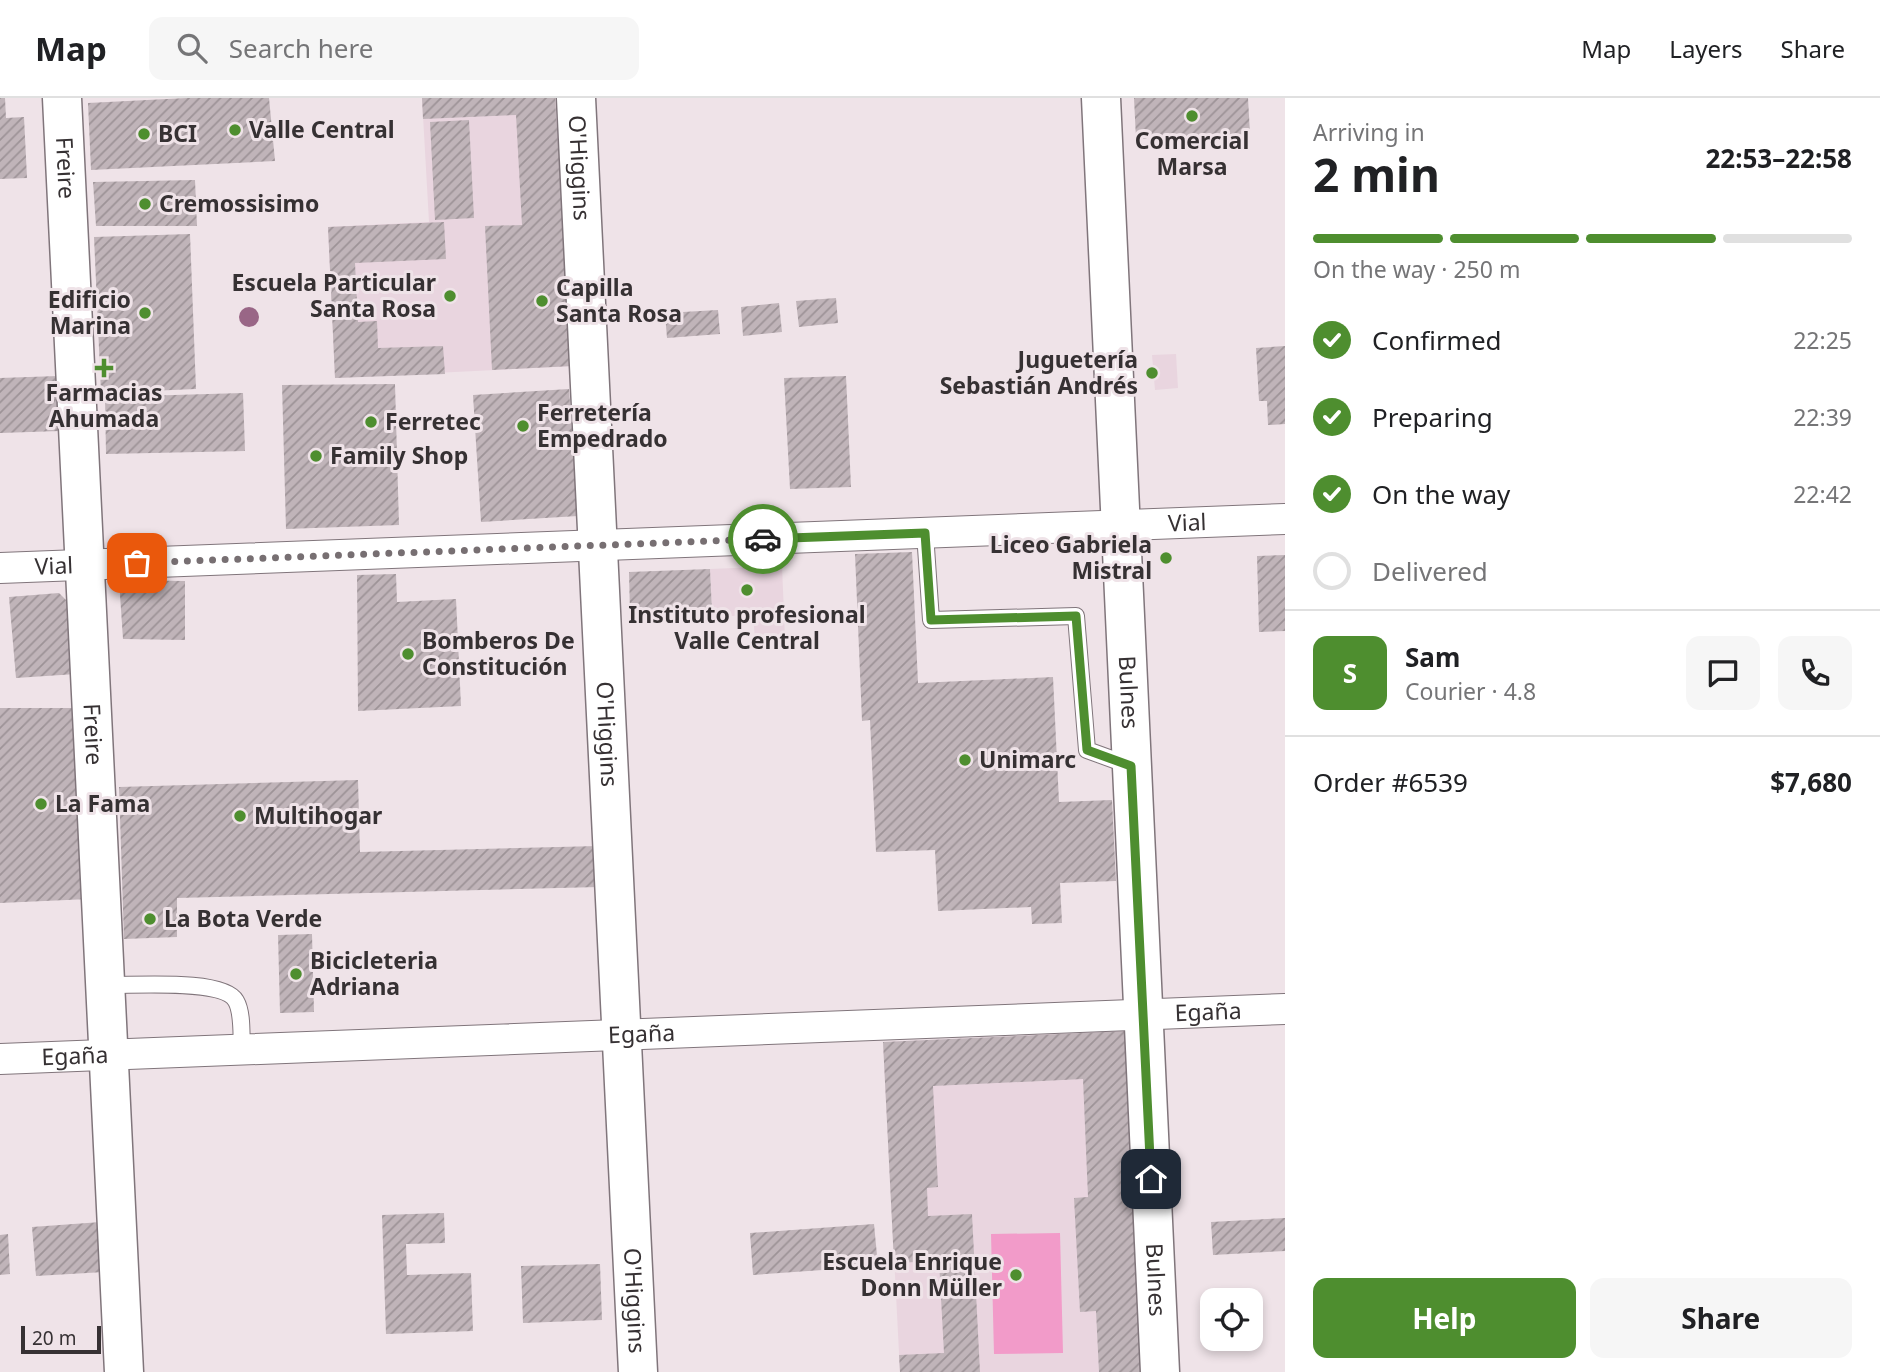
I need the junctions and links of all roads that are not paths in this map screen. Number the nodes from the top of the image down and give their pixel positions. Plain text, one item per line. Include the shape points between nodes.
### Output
1 (62, 98) edge
2 (576, 98) edge
3 (1101, 98) edge
4 (1285, 519) edge
5 (1121, 526) junction
6 (925, 533) junction
7 (598, 545) junction
8 (85, 565) junction
9 (0, 568) edge
10 (1131, 766) junction
11 (105, 985) junction
12 (1285, 1009) edge
13 (1143, 1015) junction
14 (622, 1035) junction
15 (242, 1049) junction
16 (109, 1054) junction
17 (0, 1059) edge
18 (124, 1372) edge
19 (638, 1372) edge
20 (1160, 1372) edge

1 - 8 main road, Freire
2 - 7 main road, O'Higgins
3 - 5 main road, Bulnes
4 - 5 street, Vial
5 - 6 street, Vial
5 - 10 main road, Bulnes
6 - 7 street, Vial
6 - 10 lane via 931,620 1076,616 1087,750
7 - 8 street, Vial
7 - 14 main road, O'Higgins
8 - 9 street, Vial
8 - 11 main road, Freire
10 - 13 main road, Bulnes
11 - 15 lane via 211,986 228,992 237,1002
11 - 16 main road, Freire
12 - 13 street, Egaña
13 - 14 street, Egaña
13 - 20 main road, Bulnes
14 - 15 street, Egaña
14 - 19 main road, O'Higgins
15 - 16 street, Egaña
16 - 17 street, Egaña
16 - 18 main road, Freire

